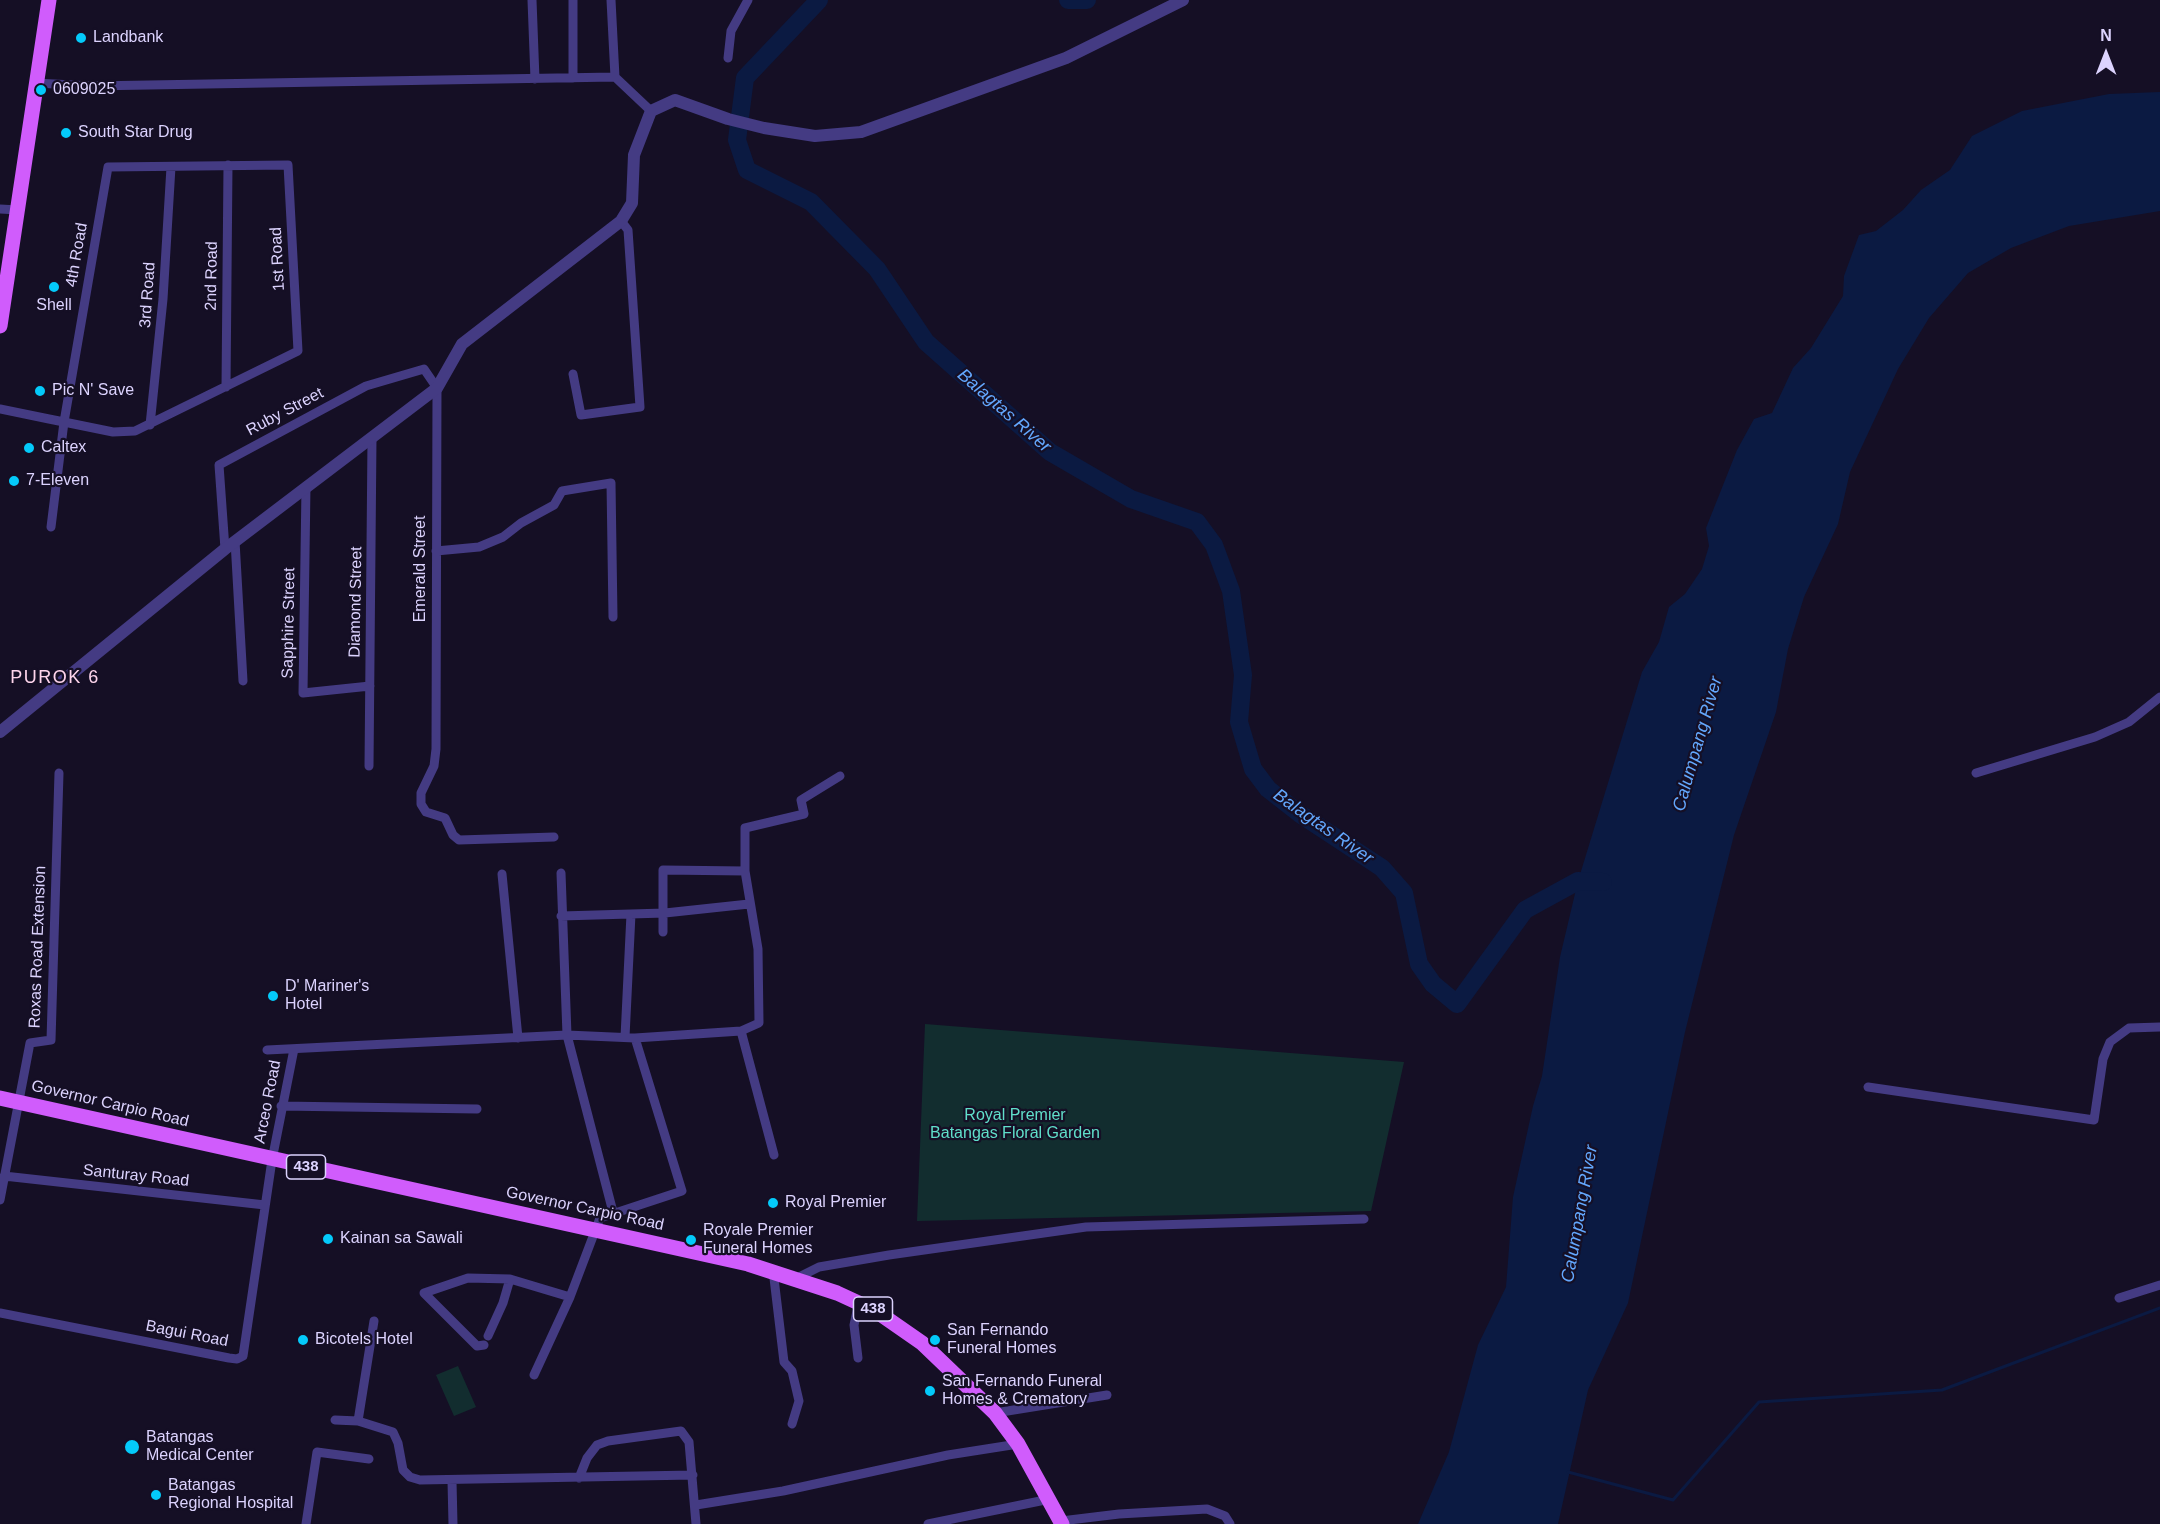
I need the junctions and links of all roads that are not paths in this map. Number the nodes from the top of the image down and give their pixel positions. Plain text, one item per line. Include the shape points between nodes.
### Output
1 (48, 0) edge
2 (532, 0) edge
3 (573, 0) edge
4 (611, 0) edge
5 (748, 0) edge
6 (1183, 0) edge
7 (728, 58) dead end
8 (615, 77) junction
9 (573, 78) junction
10 (535, 79) junction
11 (36, 83) junction
12 (651, 111) junction
13 (228, 165) junction
14 (288, 165) joint
15 (171, 167) junction
16 (0, 209) edge
17 (18, 210) junction
18 (621, 221) junction
19 (0, 326) edge
20 (573, 374) dead end
21 (226, 387) junction
22 (437, 388) junction
23 (0, 409) edge
24 (64, 422) junction
25 (150, 425) junction
26 (372, 438) junction
27 (306, 486) junction
28 (51, 527) dead end
29 (230, 545) junction
30 (436, 551) junction
31 (613, 617) dead end
32 (243, 681) dead end
33 (370, 686) junction
34 (2160, 697) edge
35 (0, 732) edge
36 (369, 766) dead end
37 (59, 772) dead end
38 (1976, 773) dead end
39 (840, 776) dead end
40 (554, 837) dead end
41 (745, 871) junction
42 (561, 873) dead end
43 (502, 874) dead end
44 (749, 904) junction
45 (665, 913) junction
46 (631, 914) junction
47 (561, 916) junction
48 (663, 932) dead end
49 (2160, 1027) edge
50 (741, 1031) junction
51 (567, 1035) junction
52 (630, 1037) junction
53 (518, 1038) junction
54 (294, 1049) junction
55 (267, 1050) dead end
56 (1868, 1087) dead end
57 (0, 1098) edge
58 (18, 1102) junction
59 (281, 1106) junction
60 (477, 1109) dead end
61 (774, 1155) dead end
62 (272, 1160) junction
63 (4, 1176) junction
64 (0, 1200) edge
65 (265, 1205) junction
66 (614, 1212) junction
67 (1364, 1219) dead end
68 (595, 1229) junction
69 (773, 1270) junction
70 (797, 1278) junction
71 (510, 1280) junction
72 (2160, 1285) edge
73 (570, 1297) junction
74 (2119, 1298) dead end
75 (858, 1302) junction
76 (0, 1313) edge
77 (374, 1321) dead end
78 (858, 1358) dead end
79 (534, 1375) dead end
80 (1107, 1395) dead end
81 (995, 1413) junction
82 (335, 1420) dead end
83 (358, 1421) junction
84 (792, 1424) dead end
85 (1018, 1444) junction
86 (369, 1459) dead end
87 (693, 1475) junction
88 (579, 1478) junction
89 (452, 1480) junction
90 (1050, 1499) junction
91 (696, 1505) junction
92 (1061, 1523) edge
93 (306, 1524) edge
94 (453, 1524) edge
95 (696, 1524) edge
96 (928, 1524) edge
97 (1230, 1524) edge

1 - 11 main road
2 - 10 street
3 - 9 street
4 - 8 street
5 - 7 street via 731,32
6 - 12 street via 1066,58 861,132 815,136 764,128 675,100
8 - 9 street
8 - 12 street
9 - 10 street
10 - 11 street via 92,86
11 - 17 main road
12 - 18 street via 634,155 632,203
13 - 14 street, 4th Road
13 - 15 street, 4th Road
13 - 21 street, 2nd Road
14 - 21 street, 1st Road via 298,351
15 - 24 street, 4th Road via 108,167
15 - 25 street, 3rd Road via 164,299
16 - 17 street
17 - 19 main road
18 - 20 street via 628,230 640,407 581,415
18 - 22 street via 462,344
21 - 25 street
22 - 26 street
22 - 29 street, Ruby Street via 424,369 366,386 219,465
22 - 30 street, Emerald Street
23 - 24 street
24 - 25 street via 113,432 135,431
24 - 28 street, 4th Road
26 - 27 street
26 - 33 street, Diamond Street
27 - 29 street
27 - 33 street, Sapphire Street via 303,693
29 - 32 street
29 - 35 street
30 - 31 street via 479,547 503,537 554,505 562,491 611,483
30 - 40 street, Emerald Street via 436,749 421,804 426,812 445,818 455,838
33 - 36 street, Diamond Street
34 - 38 street via 2129,722 2095,737
37 - 58 street, Roxas Road Extension via 51,1040 30,1042
39 - 41 street via 801,800 804,814 745,828
41 - 44 street
41 - 45 street via 663,870
42 - 47 street
43 - 53 street
44 - 45 street
44 - 50 street via 758,949 759,1023
45 - 46 street
45 - 48 street
46 - 47 street
46 - 52 street
47 - 51 street
49 - 56 street via 2129,1028 2110,1042 2103,1059 2094,1120
50 - 52 street
50 - 61 street
51 - 52 street
51 - 53 street
51 - 66 street
52 - 66 street via 682,1191
53 - 54 street
54 - 55 street
54 - 59 street, Arceo Road
57 - 58 main road, Governor Carpio Road / 438
58 - 62 main road, Governor Carpio Road / 438
58 - 63 street
59 - 60 street
59 - 62 street, Arceo Road
62 - 65 street, Bagui Road
62 - 68 main road, Governor Carpio Road / 438
63 - 64 street
63 - 65 street, Santuray Road
65 - 76 street, Bagui Road via 241,1358
66 - 68 street via 600,1218
67 - 70 street via 1086,1227 889,1255 819,1268
68 - 69 main road, Governor Carpio Road / 438
68 - 73 street
69 - 70 main road, Governor Carpio Road / 438
69 - 84 street via 784,1362 792,1371 799,1401
70 - 75 main road, Governor Carpio Road / 438
71 - 71 street via 468,1278 424,1293 477,1346 486,1341
71 - 73 street
72 - 74 street
73 - 79 street
75 - 78 street
75 - 81 main road, Governor Carpio Road / 438 via 922,1343
77 - 83 street
80 - 81 street
81 - 85 main road, Governor Carpio Road / 438
82 - 83 street
83 - 89 street via 393,1432 403,1470 410,1477
85 - 90 main road, Governor Carpio Road / 438
85 - 91 street via 938,1456 793,1489
86 - 93 street via 317,1452
87 - 88 street
87 - 88 street via 686,1435 673,1431 597,1445
87 - 91 street
88 - 89 street
89 - 94 street
90 - 92 main road, Governor Carpio Road / 438
90 - 96 street
91 - 95 street
92 - 97 street via 1119,1514 1207,1509 1225,1516

